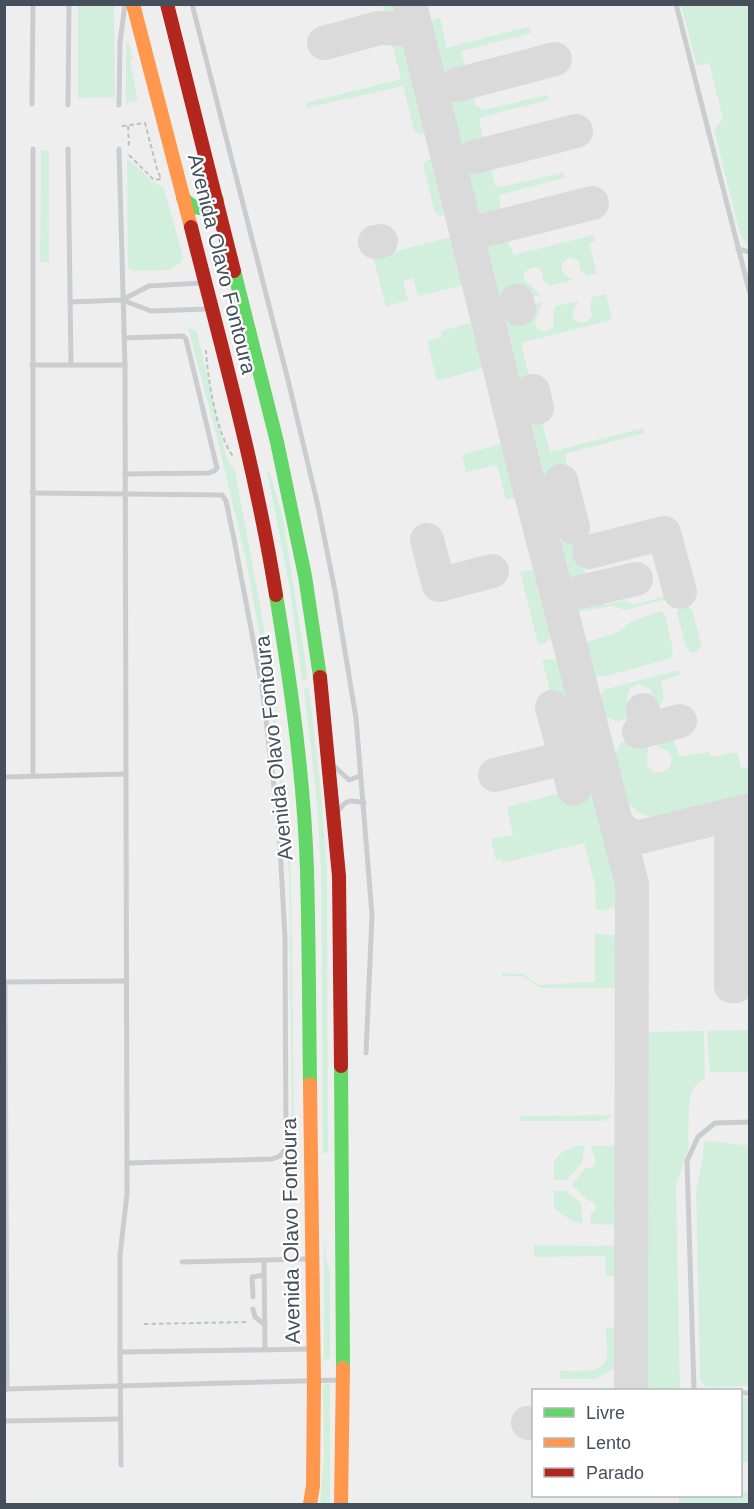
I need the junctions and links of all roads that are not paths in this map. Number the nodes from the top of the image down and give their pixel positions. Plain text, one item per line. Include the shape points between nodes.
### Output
1 (33, 4) edge
2 (69, 4) edge
3 (125, 4) edge
4 (133, 4) edge
5 (168, 4) edge
6 (192, 4) edge
7 (676, 4) edge
8 (32, 104) dead end
9 (68, 105) dead end
10 (119, 105) dead end
11 (33, 149) dead end
12 (68, 149) dead end
13 (119, 149) dead end
14 (183, 198) junction
15 (217, 200) junction
16 (206, 244) junction
17 (228, 248) junction
18 (738, 249) junction
19 (750, 252) edge
20 (205, 282) junction
21 (749, 289) edge
22 (122, 300) junction
23 (70, 302) junction
24 (212, 309) junction
25 (124, 338) junction
26 (32, 365) junction
27 (72, 365) junction
28 (125, 365) junction
29 (125, 474) junction
30 (32, 493) junction
31 (125, 494) junction
32 (329, 759) junction
33 (126, 774) junction
34 (360, 776) junction
35 (4, 777) edge
36 (33, 777) junction
37 (364, 803) junction
38 (335, 817) junction
39 (126, 981) junction
40 (5, 982) edge
41 (5, 1017) edge
42 (366, 1053) dead end
43 (750, 1122) edge
44 (127, 1163) junction
45 (326, 1200) junction
46 (321, 1231) junction
47 (341, 1238) junction
48 (312, 1259) junction
49 (264, 1260) junction
50 (182, 1262) dead end
51 (264, 1275) junction
52 (253, 1298) dead end
53 (253, 1309) dead end
54 (263, 1323) junction
55 (313, 1349) junction
56 (265, 1350) junction
57 (120, 1352) junction
58 (343, 1380) junction
59 (314, 1381) junction
60 (120, 1387) junction
61 (6, 1389) edge
62 (694, 1389) edge
63 (120, 1419) junction
64 (4, 1421) edge
65 (120, 1465) dead end
66 (310, 1504) edge
67 (341, 1504) edge

1 - 8 lane
2 - 9 lane
3 - 10 lane
4 - 14 main road, Avenida Olavo Fontoura
5 - 15 main road, Avenida Olavo Fontoura
6 - 34 lane via 318,506 356,718
7 - 18 lane
11 - 26 lane
12 - 23 lane
13 - 22 lane
14 - 15 main road via 198,210
14 - 16 main road, Avenida Olavo Fontoura
15 - 17 main road, Avenida Olavo Fontoura
16 - 17 main road
16 - 20 main road, Avenida Olavo Fontoura
17 - 32 main road, Avenida Olavo Fontoura via 293,517
18 - 19 lane
18 - 21 lane
20 - 22 lane via 149,286
20 - 24 main road, Avenida Olavo Fontoura
22 - 23 lane
22 - 24 lane via 151,311
22 - 25 lane
23 - 27 lane
24 - 45 main road, Avenida Olavo Fontoura via 245,436 289,674 301,781
25 - 28 lane
25 - 29 lane via 186,339 217,468 209,473
26 - 27 lane
26 - 30 lane
27 - 28 lane
28 - 29 lane
29 - 31 lane
30 - 31 lane
30 - 36 lane
31 - 33 lane
31 - 44 lane via 220,494 226,501 262,687 279,829 288,1139 284,1152 272,1160
32 - 34 lane via 348,780
32 - 38 main road, Avenida Olavo Fontoura
33 - 36 lane
33 - 39 lane
34 - 37 lane
35 - 36 lane
37 - 38 lane via 344,803
37 - 42 lane via 372,915
38 - 45 main road, Avenida Olavo Fontoura via 339,876
39 - 40 lane
39 - 44 lane
40 - 41 lane
41 - 61 lane
43 - 62 lane via 715,1123 698,1137 687,1161
44 - 57 lane via 127,1203 120,1254
45 - 46 main road, Avenida Olavo Fontoura
45 - 47 main road, Avenida Olavo Fontoura
46 - 47 main road via 337,1233
46 - 48 main road, Avenida Olavo Fontoura
47 - 58 main road, Avenida Olavo Fontoura
48 - 49 lane
48 - 55 main road, Avenida Olavo Fontoura
49 - 50 lane
49 - 51 lane
51 - 52 lane via 252,1277
51 - 54 lane
53 - 54 lane via 255,1317
54 - 56 lane
55 - 56 lane
55 - 59 main road, Avenida Olavo Fontoura
56 - 57 lane
57 - 60 lane
58 - 59 lane
58 - 67 main road, Avenida Olavo Fontoura
59 - 60 lane
59 - 66 main road, Avenida Olavo Fontoura
60 - 61 lane
60 - 63 lane
63 - 64 lane
63 - 65 lane

